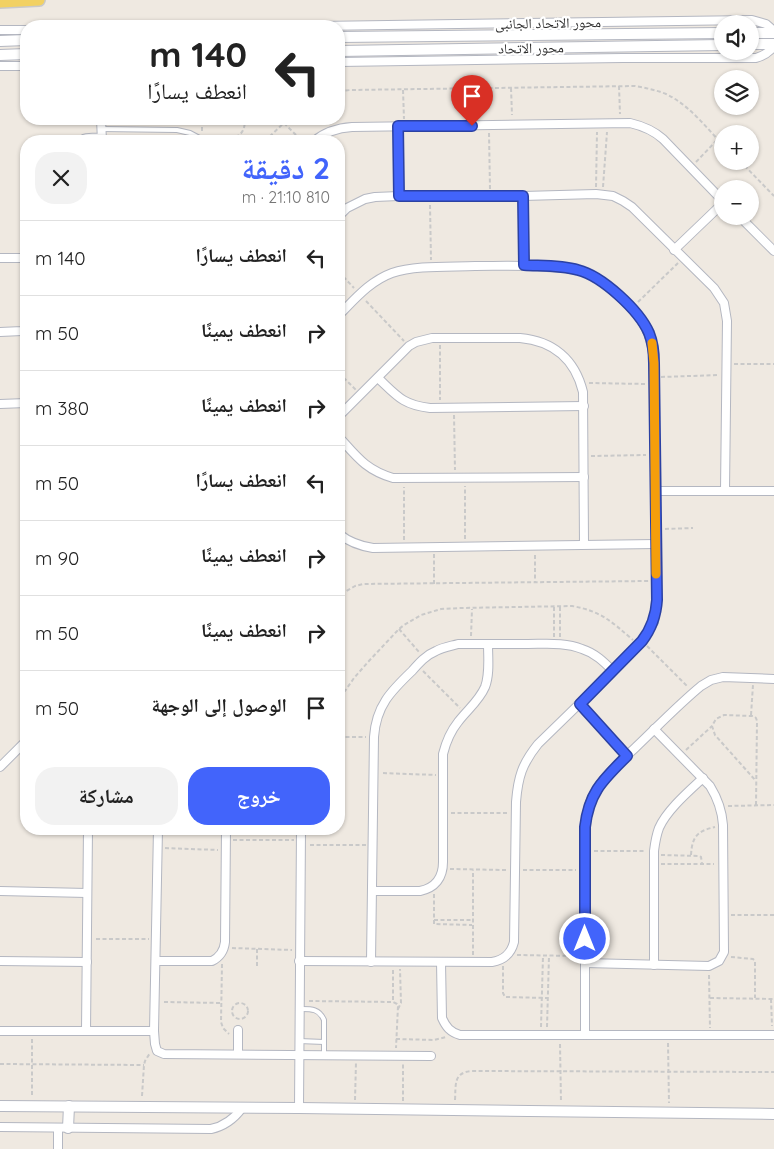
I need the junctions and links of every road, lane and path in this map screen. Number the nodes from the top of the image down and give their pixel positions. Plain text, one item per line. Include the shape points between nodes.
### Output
1 (39, 0) edge
2 (0, 2) edge
3 (345, 26) edge
4 (0, 30) edge
5 (20, 30) edge
6 (774, 32) edge
7 (714, 33) edge
8 (759, 33) edge
9 (345, 37) edge
10 (0, 40) edge
11 (20, 40) edge
12 (759, 44) edge
13 (714, 45) edge
14 (774, 45) edge
15 (345, 51) edge
16 (20, 54) edge
17 (0, 55) edge
18 (345, 62) edge
19 (0, 66) edge
20 (20, 66) edge
21 (620, 85) junction
22 (511, 88) junction
23 (345, 90) edge
24 (403, 90) junction
25 (597, 124) junction
26 (608, 124) junction
27 (620, 124) junction
28 (245, 125) edge
29 (282, 125) edge
30 (286, 125) edge
31 (512, 125) junction
32 (401, 126) junction
33 (489, 126) junction
34 (102, 135) edge
35 (194, 135) edge
36 (239, 135) edge
37 (271, 135) edge
38 (296, 135) edge
39 (322, 135) edge
40 (714, 135) edge
41 (714, 143) edge
42 (691, 168) junction
43 (749, 170) edge
44 (714, 192) edge
45 (599, 194) junction
46 (399, 196) junction
47 (430, 196) junction
48 (490, 196) junction
49 (523, 196) junction
50 (774, 196) edge
51 (345, 211) edge
52 (714, 212) edge
53 (748, 225) edge
54 (674, 250) junction
55 (774, 251) edge
56 (0, 258) edge
57 (20, 258) edge
58 (683, 258) junction
59 (524, 265) junction
60 (431, 267) junction
61 (345, 278) edge
62 (360, 294) junction
63 (632, 308) junction
64 (345, 309) edge
65 (20, 331) edge
66 (0, 332) edge
67 (440, 338) junction
68 (410, 346) junction
69 (727, 364) junction
70 (774, 364) edge
71 (727, 375) junction
72 (378, 378) junction
73 (345, 379) edge
74 (654, 380) junction
75 (581, 383) junction
76 (361, 395) junction
77 (0, 404) edge
78 (20, 404) edge
79 (584, 406) junction
80 (440, 408) junction
81 (454, 408) junction
82 (345, 410) edge
83 (345, 444) edge
84 (655, 454) junction
85 (584, 456) junction
86 (584, 477) junction
87 (404, 478) junction
88 (455, 478) junction
89 (465, 478) junction
90 (725, 490) junction
91 (655, 491) junction
92 (774, 491) edge
93 (693, 528) dead end
94 (656, 529) junction
95 (345, 538) edge
96 (584, 544) junction
97 (656, 544) junction
98 (535, 545) junction
99 (465, 546) junction
100 (404, 547) junction
101 (434, 547) junction
102 (657, 580) junction
103 (535, 582) junction
104 (434, 584) junction
105 (345, 592) edge
106 (554, 606) dead end
107 (560, 606) junction
108 (472, 608) junction
109 (399, 629) junction
110 (640, 643) junction
111 (471, 644) junction
112 (488, 644) junction
113 (557, 644) junction
114 (425, 658) junction
115 (417, 665) junction
116 (613, 671) junction
117 (754, 678) junction
118 (774, 679) edge
119 (345, 691) edge
120 (693, 692) junction
121 (580, 704) junction
122 (465, 713) junction
123 (751, 716) junction
124 (712, 726) junction
125 (654, 729) junction
126 (345, 737) edge
127 (374, 737) junction
128 (20, 747) edge
129 (627, 756) junction
130 (680, 756) junction
131 (0, 767) edge
132 (373, 773) junction
133 (443, 775) junction
134 (703, 778) junction
135 (756, 781) junction
136 (756, 805) junction
137 (774, 805) edge
138 (720, 806) junction
139 (443, 813) junction
140 (516, 813) junction
141 (723, 825) junction
142 (88, 835) edge
143 (158, 835) edge
144 (226, 835) edge
145 (301, 835) edge
146 (226, 840) junction
147 (300, 843) junction
148 (372, 845) junction
149 (158, 848) junction
150 (226, 850) junction
151 (585, 851) junction
152 (654, 853) junction
153 (690, 855) junction
154 (654, 864) junction
155 (702, 864) junction
156 (724, 864) junction
157 (473, 870) dead end
158 (434, 884) junction
159 (0, 891) edge
160 (372, 892) junction
161 (87, 893) junction
162 (724, 915) junction
163 (774, 915) edge
164 (434, 920) junction
165 (474, 920) junction
166 (474, 925) junction
167 (87, 939) junction
168 (156, 939) junction
169 (257, 949) junction
170 (224, 950) junction
171 (300, 951) junction
172 (543, 956) junction
173 (549, 956) junction
174 (505, 957) junction
175 (722, 957) junction
176 (585, 960) junction
177 (0, 961) edge
178 (156, 961) junction
179 (87, 962) junction
180 (300, 962) junction
181 (371, 962) junction
182 (397, 962) junction
183 (442, 962) junction
184 (473, 962) junction
185 (654, 965) junction
186 (710, 966) junction
187 (257, 967) dead end
188 (542, 986) junction
189 (548, 986) junction
190 (542, 998) junction
191 (548, 998) junction
192 (710, 998) junction
193 (755, 998) junction
194 (772, 999) edge
195 (155, 1002) junction
196 (393, 1002) junction
197 (221, 1003) junction
198 (240, 1003) joint
199 (299, 1005) junction
200 (398, 1009) junction
201 (542, 1012) junction
202 (547, 1013) junction
203 (238, 1030) dead end
204 (0, 1031) edge
205 (32, 1031) junction
206 (86, 1031) junction
207 (154, 1031) junction
208 (454, 1033) junction
209 (544, 1035) junction
210 (560, 1035) junction
211 (584, 1035) junction
212 (668, 1035) junction
213 (710, 1035) junction
214 (773, 1035) edge
215 (238, 1039) junction
216 (396, 1039) junction
217 (299, 1041) junction
218 (324, 1042) junction
219 (155, 1048) junction
220 (238, 1054) junction
221 (299, 1054) junction
222 (324, 1055) junction
223 (356, 1055) junction
224 (399, 1056) junction
225 (431, 1056) dead end
226 (0, 1064) edge
227 (32, 1064) junction
228 (144, 1065) junction
229 (561, 1071) junction
230 (668, 1072) junction
231 (774, 1072) edge
232 (0, 1106) edge
233 (32, 1106) junction
234 (69, 1106) junction
235 (142, 1107) junction
236 (242, 1108) junction
237 (298, 1108) junction
238 (355, 1109) junction
239 (403, 1110) junction
240 (454, 1110) junction
241 (561, 1111) junction
242 (669, 1113) junction
243 (774, 1114) edge
244 (0, 1127) edge
245 (63, 1128) junction
246 (58, 1149) edge

1 - 2 main road
3 - 6 street, محور الاتحاد الجانبى via 752,20 766,24
4 - 5 street
6 - 8 street
7 - 9 street, محور الاتحاد
10 - 11 street
12 - 14 street
13 - 15 street, محور الاتحاد
14 - 18 street via 764,56 756,58
16 - 17 street
19 - 20 street
21 - 22 path
21 - 27 path
21 - 40 path via 666,94 693,112
22 - 24 path
22 - 31 path
23 - 24 path
24 - 32 path
25 - 26 street
25 - 31 street
25 - 45 path
26 - 27 street
26 - 45 path
27 - 42 street via 639,125 656,132
28 - 36 path
29 - 37 path
30 - 38 path
31 - 33 street
32 - 33 street
32 - 39 street via 342,128
32 - 46 street
33 - 48 path
34 - 35 lane via 177,130
41 - 42 path
42 - 44 street
43 - 50 path
45 - 49 street
45 - 54 street via 613,196 632,207
46 - 47 street
46 - 51 street via 365,199
47 - 48 street
47 - 60 path
48 - 49 street
49 - 59 street
52 - 54 street
53 - 55 street
54 - 58 street
56 - 57 street
58 - 63 path
58 - 69 street via 714,288 724,303
59 - 60 street
59 - 63 street via 577,269 591,274
60 - 62 street via 392,273 370,284
61 - 62 path
62 - 64 street
62 - 68 path
63 - 74 street via 649,333
65 - 66 street
67 - 68 street via 424,339
67 - 75 street via 520,338 542,342 558,350 570,362
67 - 80 path
68 - 72 street
69 - 70 path
69 - 71 street
71 - 74 path
71 - 90 street
72 - 76 street
72 - 80 street via 409,404
73 - 76 path
74 - 75 path
74 - 84 street
75 - 79 street
76 - 82 street
77 - 78 street
79 - 81 street
79 - 85 street
80 - 81 street
81 - 88 path
83 - 87 street via 370,468 393,478
84 - 85 path
84 - 91 street
85 - 86 street
86 - 89 street
86 - 96 street
87 - 88 street
87 - 100 path
88 - 89 street
89 - 99 path
90 - 91 street
90 - 92 street
91 - 94 street
93 - 94 path
94 - 97 street
95 - 100 street via 365,547
96 - 97 street
96 - 98 street
97 - 102 street
98 - 99 street
98 - 103 path
99 - 101 street
100 - 101 street
101 - 104 path
102 - 103 path
102 - 110 street via 655,616
103 - 104 path
104 - 105 path via 363,584
106 - 113 path
107 - 108 path
107 - 110 path via 598,612
107 - 113 path
108 - 109 path via 441,609 421,615
108 - 111 path
109 - 114 path
109 - 119 path
110 - 116 street
110 - 120 path
111 - 112 street
111 - 114 street via 446,646
112 - 113 street
112 - 122 street via 485,687
113 - 116 street via 572,645 590,652
114 - 115 street
115 - 122 path
115 - 127 street via 384,701 374,727
116 - 121 street
117 - 118 street
117 - 120 street via 723,677 711,680
117 - 123 path
120 - 125 street
121 - 129 street
121 - 140 street via 528,757 517,786
122 - 133 street via 446,742
123 - 124 path via 720,716
123 - 135 path via 757,721
124 - 130 path
124 - 135 path via 715,735
125 - 129 street
125 - 130 street
126 - 127 path
127 - 132 street
128 - 131 street
129 - 151 street via 604,779 590,802 586,814
130 - 134 street
132 - 133 path
132 - 148 street
133 - 139 street
134 - 138 street
134 - 152 street via 665,818 655,839
135 - 136 path
136 - 137 path
136 - 138 path
138 - 141 street
139 - 140 path
139 - 158 street via 443,869
140 - 174 street via 514,942
141 - 153 path via 700,832 692,841
141 - 156 street
142 - 161 street
143 - 149 street
144 - 146 street
145 - 147 street
146 - 147 path
146 - 150 street
147 - 148 path
147 - 171 street
148 - 160 street
149 - 150 path
149 - 168 street
150 - 170 street
151 - 152 path
151 - 176 street
152 - 153 path
152 - 154 street
153 - 155 path via 700,856
154 - 155 path
154 - 185 street
155 - 156 path
156 - 162 street
157 - 165 path
158 - 160 street via 420,891
158 - 164 path
159 - 161 street
160 - 181 street
161 - 167 street
162 - 163 path
162 - 175 street
164 - 165 path
164 - 166 path via 436,924
165 - 166 path
166 - 184 path
167 - 168 path
167 - 179 street
168 - 178 street
169 - 170 path
169 - 171 path
169 - 187 path
170 - 178 street via 212,961
170 - 197 path
171 - 180 street
172 - 173 path
172 - 174 path
172 - 188 path
173 - 176 path
173 - 189 path
174 - 184 street via 492,962
174 - 190 path via 505,997
175 - 186 street
175 - 193 path via 755,961
176 - 185 street
176 - 211 street
177 - 179 street
178 - 195 street
179 - 206 street
180 - 181 street
180 - 199 street
181 - 182 street
182 - 183 street
182 - 196 path
182 - 200 path via 401,1003
183 - 184 street
183 - 208 street via 442,1018 448,1030
185 - 186 street
186 - 192 path
188 - 189 path
188 - 190 path
189 - 191 path
190 - 191 path
190 - 201 path
191 - 202 path
192 - 193 path
192 - 213 path
193 - 194 path
194 - 214 path
195 - 197 path
195 - 207 street
196 - 199 path
196 - 200 path
197 - 215 path via 223,1028
198 - 198 path via 234,1005 232,1011 234,1017 240,1019 246,1017 248,1011 246,1005
199 - 217 street
199 - 218 lane via 322,1015
200 - 216 path
201 - 202 path
201 - 209 path
202 - 209 path
203 - 215 street
204 - 205 street
205 - 206 street
205 - 227 path
206 - 207 street
207 - 219 street
208 - 209 street
208 - 216 path via 434,1040
209 - 210 street
210 - 211 street
210 - 229 path
211 - 212 street
212 - 213 street
212 - 230 path
213 - 214 street
215 - 220 street
216 - 224 path
217 - 218 lane
217 - 221 street
218 - 222 lane
219 - 220 street via 164,1054
219 - 228 path
220 - 221 street
221 - 222 street
221 - 237 street
222 - 223 street
223 - 224 street
223 - 238 path
224 - 225 street
224 - 239 path
226 - 227 path
227 - 228 path
227 - 233 path
228 - 235 path
229 - 230 path
229 - 240 path via 464,1072 457,1081
229 - 241 path
230 - 231 path
230 - 242 path
232 - 233 street
233 - 234 street
234 - 235 street
234 - 245 street
235 - 236 street
236 - 237 street
236 - 245 street via 229,1122 212,1129
237 - 238 street
238 - 239 street
239 - 240 street
240 - 241 street
241 - 242 street
242 - 243 street
244 - 245 street
245 - 246 street

